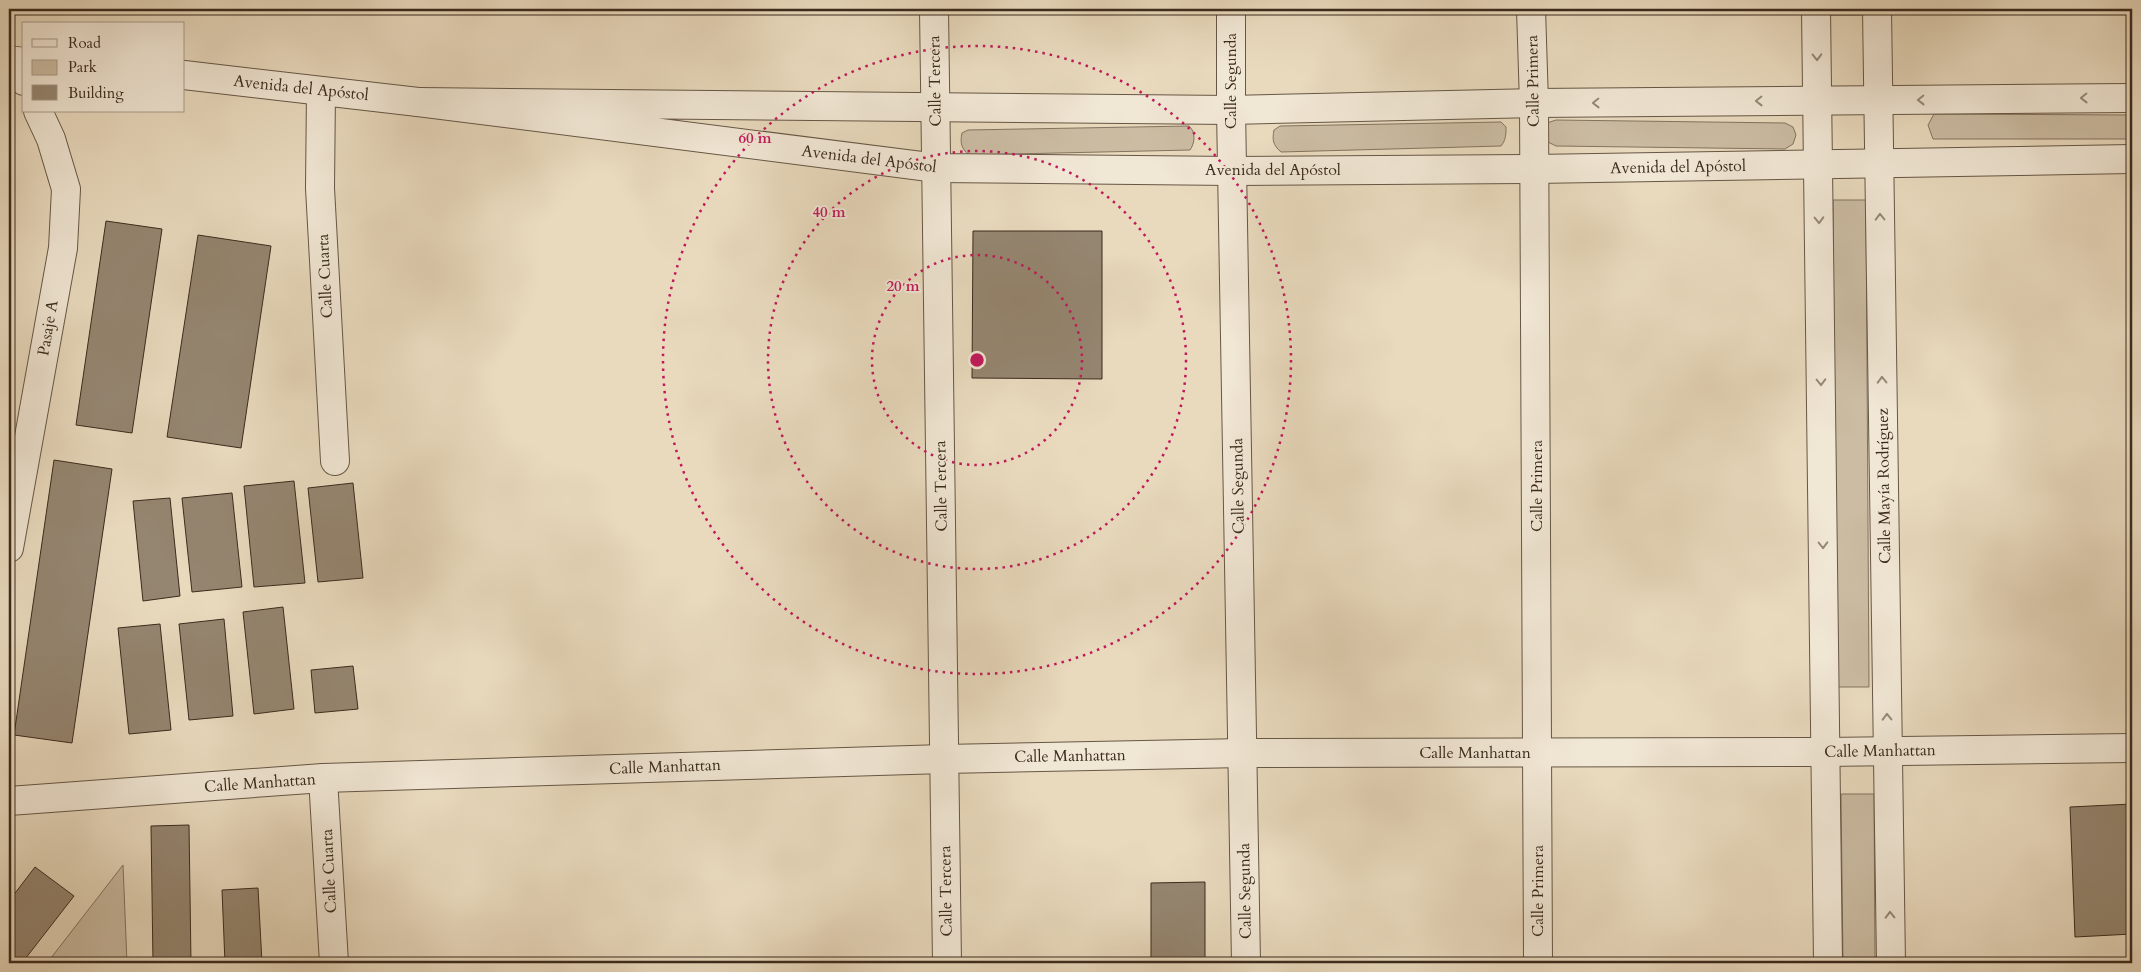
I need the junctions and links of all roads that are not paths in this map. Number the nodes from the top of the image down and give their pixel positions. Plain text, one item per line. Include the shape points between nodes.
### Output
1 (934, 9) edge
2 (1231, 9) edge
3 (1531, 9) edge
4 (1816, 9) edge
5 (1876, 9) edge
6 (185, 75) edge
7 (321, 91) junction
8 (2132, 98) edge
9 (1817, 100) junction
10 (1878, 101) junction
11 (418, 102) junction
12 (1534, 103) junction
13 (935, 108) junction
14 (1231, 110) junction
15 (38, 112) edge
16 (2132, 159) edge
17 (1879, 164) junction
18 (1818, 165) junction
19 (937, 168) junction
20 (1534, 169) junction
21 (1232, 171) junction
22 (335, 461) dead end
23 (9, 548) edge
24 (2132, 748) edge
25 (1888, 750) junction
26 (1825, 752) junction
27 (1244, 753) junction
28 (1539, 753) junction
29 (944, 759) junction
30 (324, 778) junction
31 (9, 801) edge
32 (334, 963) edge
33 (947, 963) edge
34 (1246, 963) edge
35 (1538, 963) edge
36 (1828, 963) edge
37 (1891, 963) edge

1 - 13 street, Calle Tercera
2 - 14 street, Calle Segunda
3 - 12 street, Calle Primera
4 -> 9 street
5 - 10 street, Calle Mayía Rodríguez
6 - 7 street, Avenida del Apóstol
7 - 11 street, Avenida del Apóstol
7 - 22 street, Calle Cuarta via 320,188
8 -> 10 street, Avenida del Apóstol
9 - 10 street, Avenida del Apóstol
9 -> 12 street, Avenida del Apóstol
9 - 18 street
10 - 17 street, Calle Mayía Rodríguez
11 - 13 street, Avenida del Apóstol
11 - 19 street, Avenida del Apóstol
12 - 14 street, Avenida del Apóstol
12 - 20 street, Calle Primera
13 - 14 street, Avenida del Apóstol
13 - 19 street, Calle Tercera
14 - 21 street, Calle Segunda
15 - 23 street, Pasaje A via 51,139 66,189 63,248
16 - 17 street, Avenida del Apóstol
17 - 18 street, Avenida del Apóstol
25 -> 17 street, Calle Mayía Rodríguez
18 - 20 street, Avenida del Apóstol
18 -> 26 street
19 - 21 street, Avenida del Apóstol
19 - 29 street, Calle Tercera
20 - 21 street, Avenida del Apóstol
20 - 28 street, Calle Primera
21 - 27 street, Calle Segunda
24 - 25 street, Calle Manhattan
25 - 26 street, Calle Manhattan
37 -> 25 street, Calle Mayía Rodríguez
26 - 28 street, Calle Manhattan
26 - 36 street
27 - 28 street, Calle Manhattan
27 - 29 street, Calle Manhattan
27 - 34 street, Calle Segunda
28 - 35 street, Calle Primera
29 - 30 street, Calle Manhattan
29 - 33 street, Calle Tercera
30 - 31 street, Calle Manhattan
30 - 32 street, Calle Cuarta

